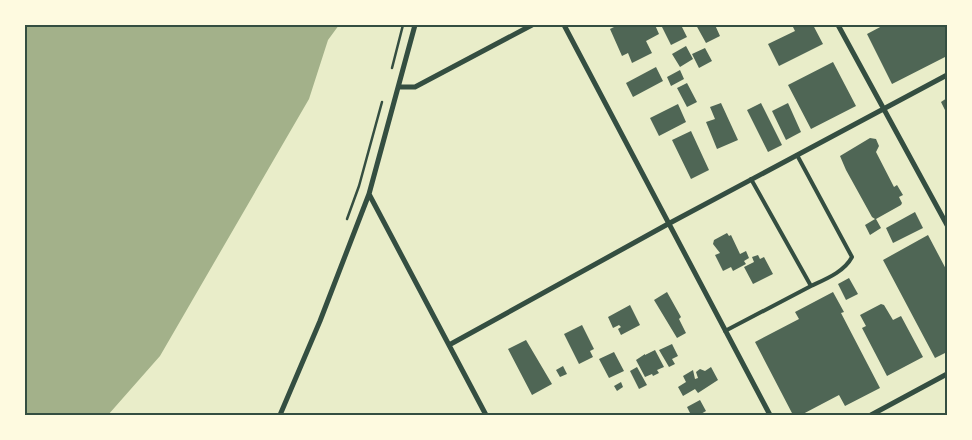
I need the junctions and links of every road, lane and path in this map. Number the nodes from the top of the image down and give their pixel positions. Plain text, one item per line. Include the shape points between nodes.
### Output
1 (403, 25) edge
2 (414, 25) edge
3 (532, 25) edge
4 (564, 25) edge
5 (838, 25) edge
6 (390, 76) dead end
7 (947, 76) edge
8 (399, 86) junction
9 (384, 94) dead end
10 (884, 108) junction
11 (797, 155) junction
12 (751, 180) junction
13 (369, 194) junction
14 (668, 224) junction
15 (947, 225) edge
16 (344, 227) dead end
17 (811, 286) junction
18 (725, 331) junction
19 (448, 344) junction
20 (947, 374) edge
21 (280, 415) edge
22 (486, 415) edge
23 (770, 415) edge
24 (871, 415) edge

1 - 6 path
2 - 8 street
3 - 8 street via 416,87
4 - 14 street
5 - 10 street
7 - 10 street
8 - 13 street
9 - 16 path via 359,186
10 - 11 street
10 - 15 street
11 - 12 street
11 - 17 lane via 852,257 847,266
12 - 14 street
12 - 17 lane
13 - 19 street
13 - 21 street
14 - 18 street
14 - 19 street
17 - 18 lane
18 - 23 street
19 - 22 street
20 - 24 street

